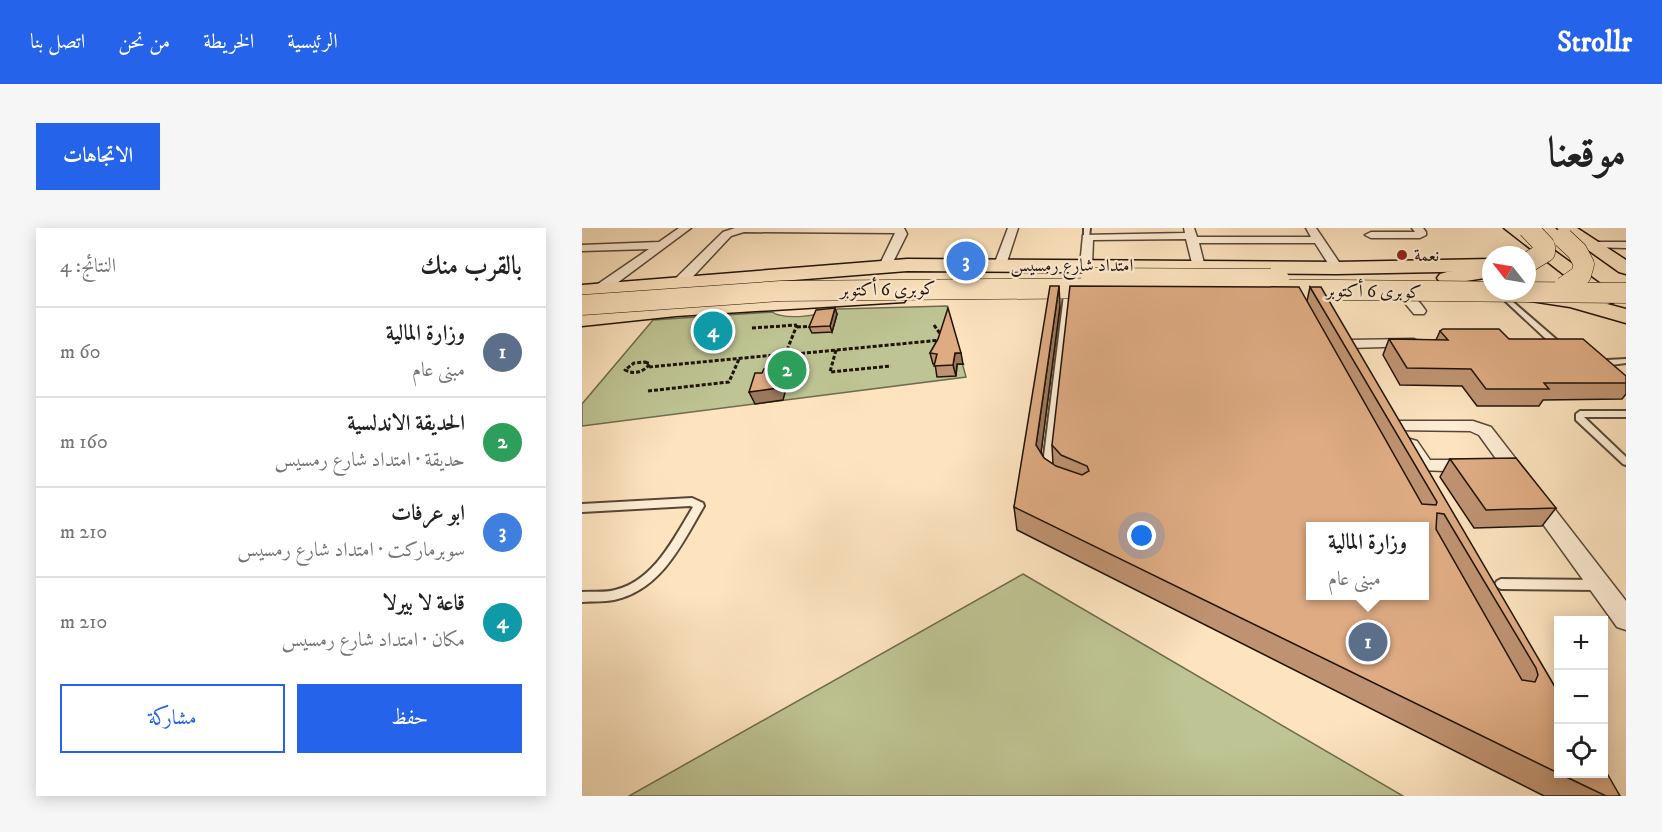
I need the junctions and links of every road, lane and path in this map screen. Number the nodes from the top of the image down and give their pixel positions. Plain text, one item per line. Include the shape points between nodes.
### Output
1 (686, 228) edge
2 (1013, 228) edge
3 (1311, 228) edge
4 (1417, 228) edge
5 (1512, 228) edge
6 (1528, 228) edge
7 (1548, 228) edge
8 (1565, 228) edge
9 (1087, 232) edge
10 (1137, 232) edge
11 (1191, 235) edge
12 (1371, 235) dead end
13 (1319, 240) junction
14 (662, 245) junction
15 (1591, 245) junction
16 (1626, 245) edge
17 (582, 248) edge
18 (1549, 255) junction
19 (1536, 258) edge
20 (1536, 262) edge
21 (1000, 265) junction
22 (1482, 265) edge
23 (1623, 265) edge
24 (885, 266) junction
25 (1086, 266) junction
26 (1199, 267) junction
27 (1337, 268) junction
28 (1426, 268) junction
29 (1536, 274) edge
30 (1482, 275) edge
31 (680, 282) junction
32 (1482, 284) edge
33 (1482, 284) edge
34 (1451, 287) junction
35 (586, 291) edge
36 (1536, 291) edge
37 (1482, 292) edge
38 (1545, 292) junction
39 (1626, 292) edge
40 (1536, 294) edge
41 (1067, 295) junction
42 (663, 297) junction
43 (1507, 300) edge
44 (1531, 300) edge
45 (582, 305) edge
46 (1626, 311) edge
47 (582, 313) edge
48 (1626, 316) edge
49 (582, 319) edge
50 (800, 319) dead end
51 (1626, 322) edge
52 (1337, 324) edge
53 (934, 325) dead end
54 (797, 326) junction
55 (814, 326) edge
56 (752, 328) dead end
57 (1428, 343) edge
58 (1348, 344) junction
59 (787, 350) junction
60 (836, 350) junction
61 (1555, 352) edge
62 (795, 354) junction
63 (775, 356) junction
64 (739, 359) junction
65 (783, 359) junction
66 (1360, 362) edge
67 (1626, 362) edge
68 (891, 366) dead end
69 (650, 367) junction
70 (781, 370) edge
71 (1626, 382) edge
72 (648, 391) dead end
73 (1387, 408) edge
74 (1626, 414) edge
75 (1399, 426) junction
76 (1626, 462) edge
77 (1512, 466) junction
78 (1051, 478) edge
79 (582, 508) edge
80 (1501, 584) dead end
81 (1598, 585) junction
82 (582, 597) edge
83 (1626, 620) edge

1 - 14 street
2 - 21 street
3 - 13 street
4 - 12 street via 1420,235
5 - 18 main road
6 - 19 main road, bridge via 1545,246 1545,252
7 - 38 main road, bridge via 1573,246 1585,264 1576,281
8 - 15 main road
9 - 10 street
9 - 25 street
10 - 11 street
11 - 13 street
11 - 26 street
13 - 27 street
14 - 17 street
14 - 35 street
15 - 16 street
15 - 23 main road
18 - 20 main road
18 - 46 main road
21 - 24 main road, امتداد شارع رمسيس
21 - 25 main road, امتداد شارع رمسيس
22 - 28 main road, امتداد شارع رمسيس
23 - 29 main road
24 - 31 main road, امتداد شارع رمسيس
24 - 31 street via 900,230 743,229 727,234
25 - 26 main road, امتداد شارع رمسيس
26 - 27 main road, امتداد شارع رمسيس
27 - 28 main road, امتداد شارع رمسيس
28 - 34 main road
30 - 34 main road
31 - 35 main road, امتداد شارع رمسيس
32 - 34 main road, كوبرى 6 أكتوبر
33 - 42 main road, كوبرى 6 أكتوبر, bridge via 868,289
34 - 35 main road, كوبرى 6 أكتوبر, bridge via 928,275
34 - 37 main road, امتداد شارع رمسيس
34 - 41 main road, امتداد شارع رمسيس via 1413,303 1294,297
36 - 38 main road, كوبرى 6 أكتوبر, bridge
38 - 39 main road, كوبرى 6 أكتوبر, bridge
40 - 48 main road, bridge
41 - 49 main road, امتداد شارع رمسيس via 958,295 761,304
41 - 78 lane via 1046,468
42 - 45 main road, كوبرى 6 أكتوبر, bridge
42 - 47 main road, bridge
43 - 61 lane via 1562,349
44 - 51 main road, امتداد شارع رمسيس via 1567,305
50 - 54 path
52 - 58 street
53 - 60 path via 941,342
54 - 55 path
54 - 56 path
54 - 59 path
57 - 58 street
58 - 66 street
59 - 62 path via 794,350
59 - 63 path
60 - 62 path
60 - 68 path via 830,372
62 - 65 path
63 - 64 path
63 - 65 path
64 - 69 path
64 - 72 path via 729,382
65 - 70 path
67 - 71 lane via 1606,365
69 - 69 path via 649,363 640,362 625,370 635,373
73 - 75 street
74 - 76 lane via 1579,416
75 - 77 street via 1477,427
75 - 77 street via 1425,466
77 - 81 street
79 - 82 lane via 692,502 699,506 658,570 641,584 615,595
80 - 81 lane
81 - 83 street

